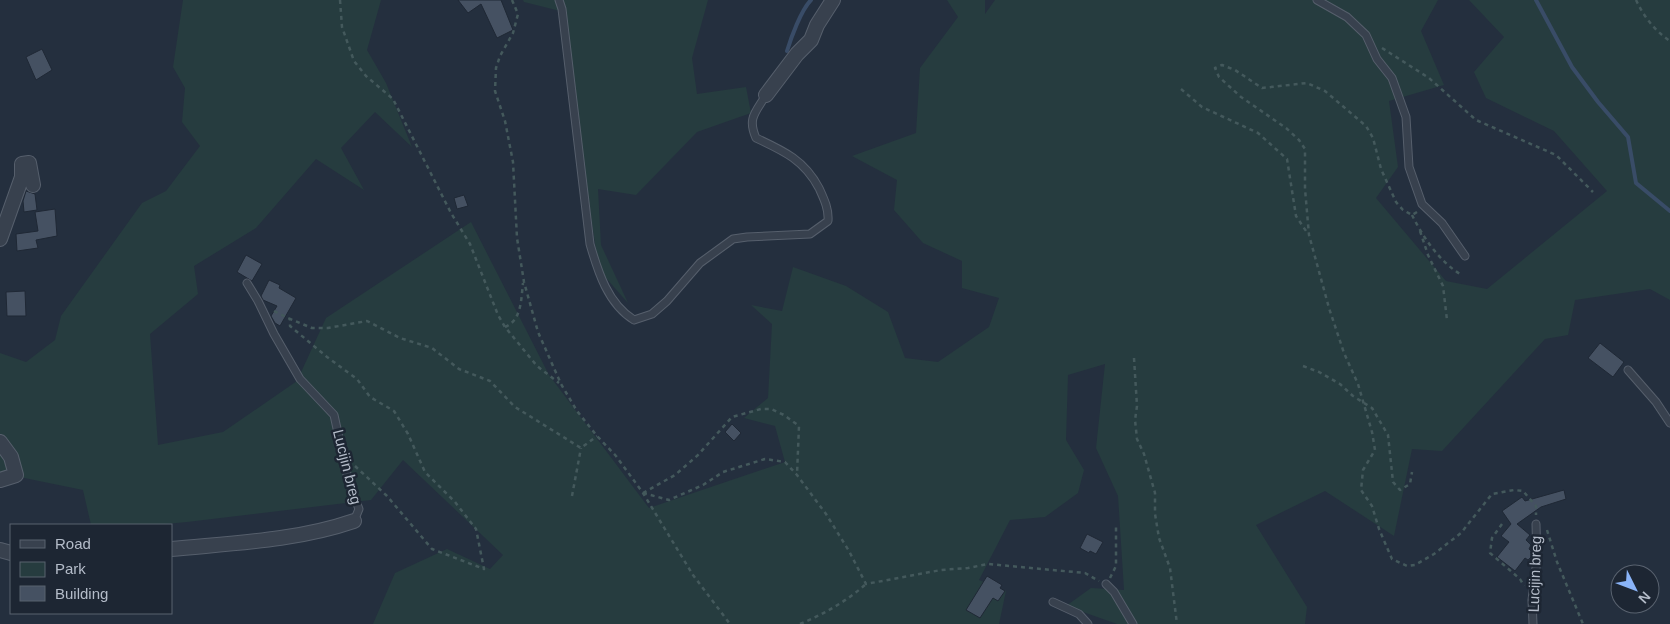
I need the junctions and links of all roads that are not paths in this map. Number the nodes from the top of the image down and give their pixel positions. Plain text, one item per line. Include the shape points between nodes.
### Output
1 (559, 0) edge
2 (833, 0) edge
3 (1317, 0) edge
4 (766, 95) joint
5 (33, 185) dead end
6 (0, 238) edge
7 (1465, 256) dead end
8 (247, 283) dead end
9 (1628, 370) dead end
10 (1670, 423) edge
11 (0, 442) edge
12 (0, 480) edge
13 (354, 521) joint
14 (1536, 524) road end
15 (172, 549) edge
16 (1106, 584) road end
17 (1053, 602) dead end
18 (1088, 624) edge
19 (1133, 624) edge
20 (1533, 624) edge

1 - 4 lane via 590,244 598,271 612,297 634,320 652,314 700,263 733,239 810,234 828,221 829,210 812,175 781,149 756,138 751,128 753,116
2 - 4 street via 811,40
3 - 7 lane via 1347,17 1366,35 1377,59 1392,78 1406,117 1409,167 1422,204 1442,223
5 - 6 street via 29,163 22,164 22,177
8 - 13 lane, Lucijin breg via 300,379 334,415 348,483 359,509
9 - 10 lane
11 - 12 street via 11,458 16,476
13 - 15 street, Lucijin breg via 332,529 251,542
14 - 20 lane, Lucijin breg
16 - 19 lane
17 - 18 lane via 1079,614

